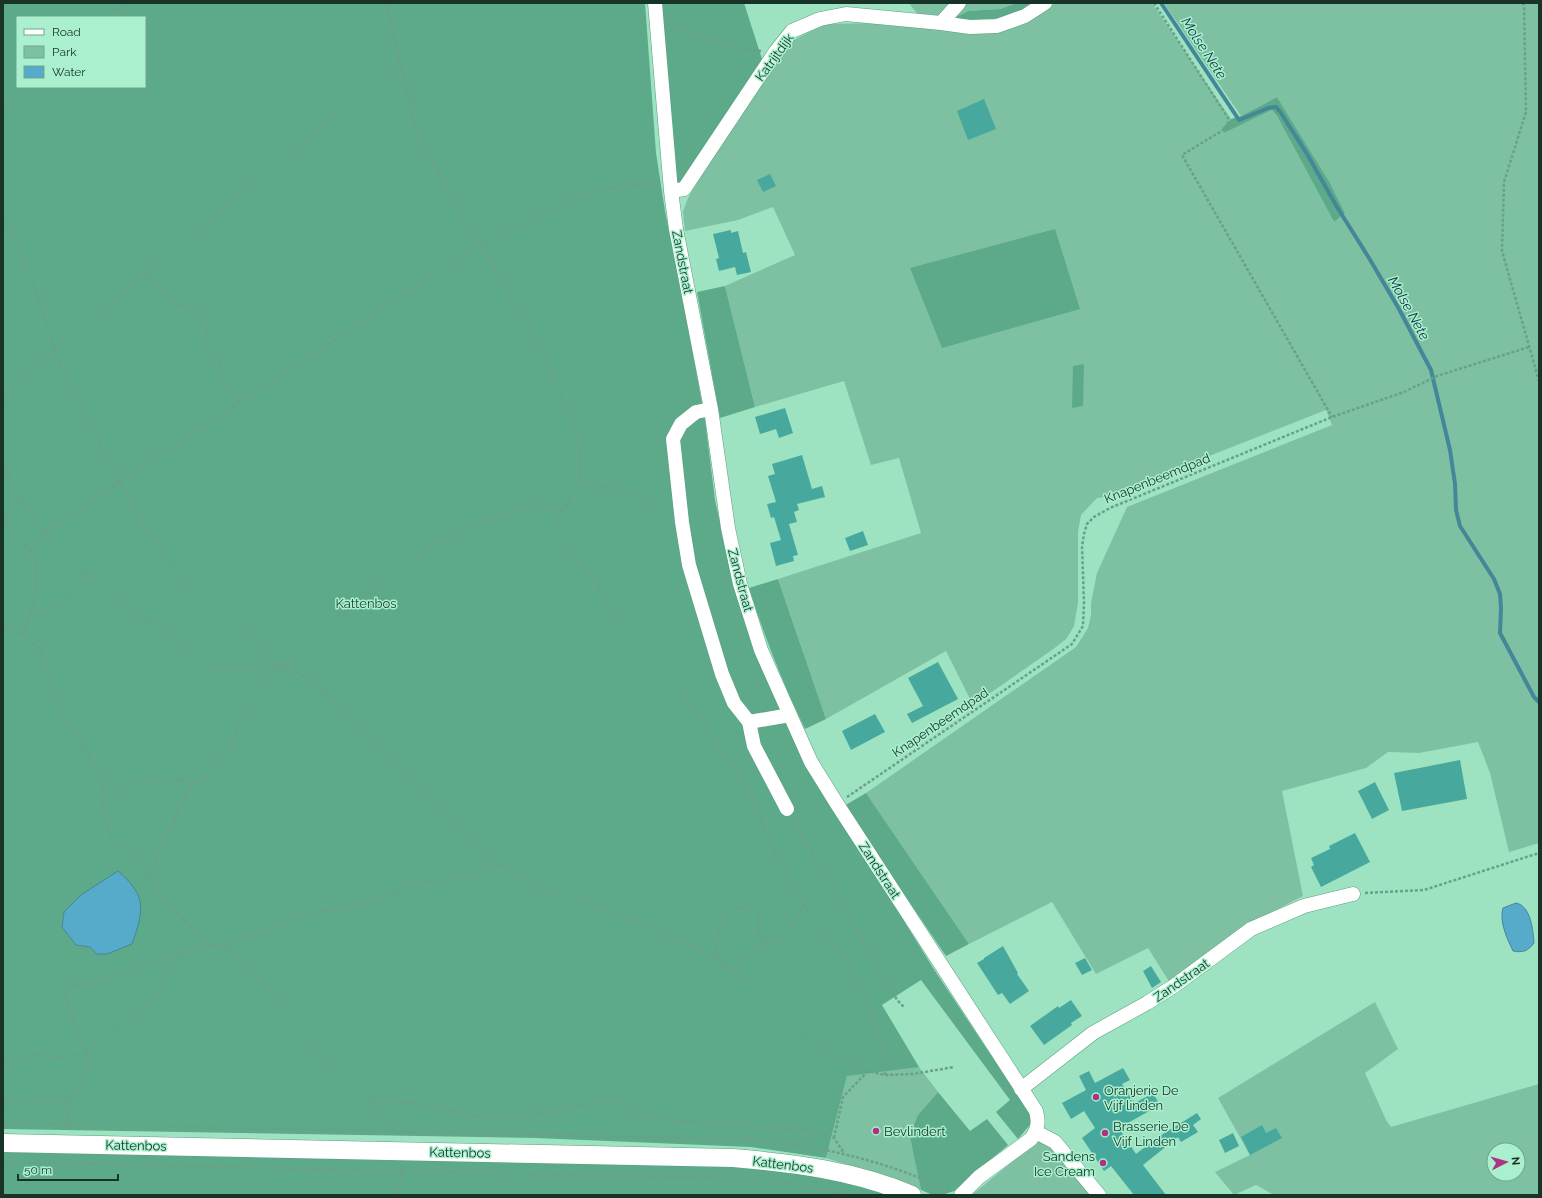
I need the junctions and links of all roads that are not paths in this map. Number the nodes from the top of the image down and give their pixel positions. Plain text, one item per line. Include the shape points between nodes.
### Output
1 (958, 3) edge
2 (1045, 3) edge
3 (656, 7) edge
4 (941, 23) junction
5 (671, 191) junction
6 (711, 409) junction
7 (790, 715) junction
8 (750, 722) junction
9 (787, 809) road end
10 (1353, 894) road end
11 (1021, 1089) junction
12 (1036, 1132) junction
13 (3, 1143) edge
14 (957, 1194) edge
15 (912, 1195) edge
16 (1099, 1195) edge

1 - 4 street
2 - 4 street, Katrijtdijk via 1025,16 997,26 970,27
3 - 5 street, Zandstraat
4 - 5 street, Katrijtdijk via 846,14 820,19 792,31 684,189
5 - 6 street, Zandstraat
6 - 7 street, Zandstraat via 728,528 740,584 761,650
6 - 8 street via 696,412 681,424 673,439 682,522 689,565 722,674 734,703
7 - 8 street
7 - 11 street, Zandstraat via 811,762
8 - 9 street via 754,746
10 - 11 street, Zandstraat via 1304,906 1251,929 1174,986 1093,1033
11 - 12 street, Zandstraat via 1036,1111
12 - 14 street via 1031,1139
12 - 16 street via 1055,1142
13 - 15 main road, Kattenbos via 733,1158 810,1166 875,1182

